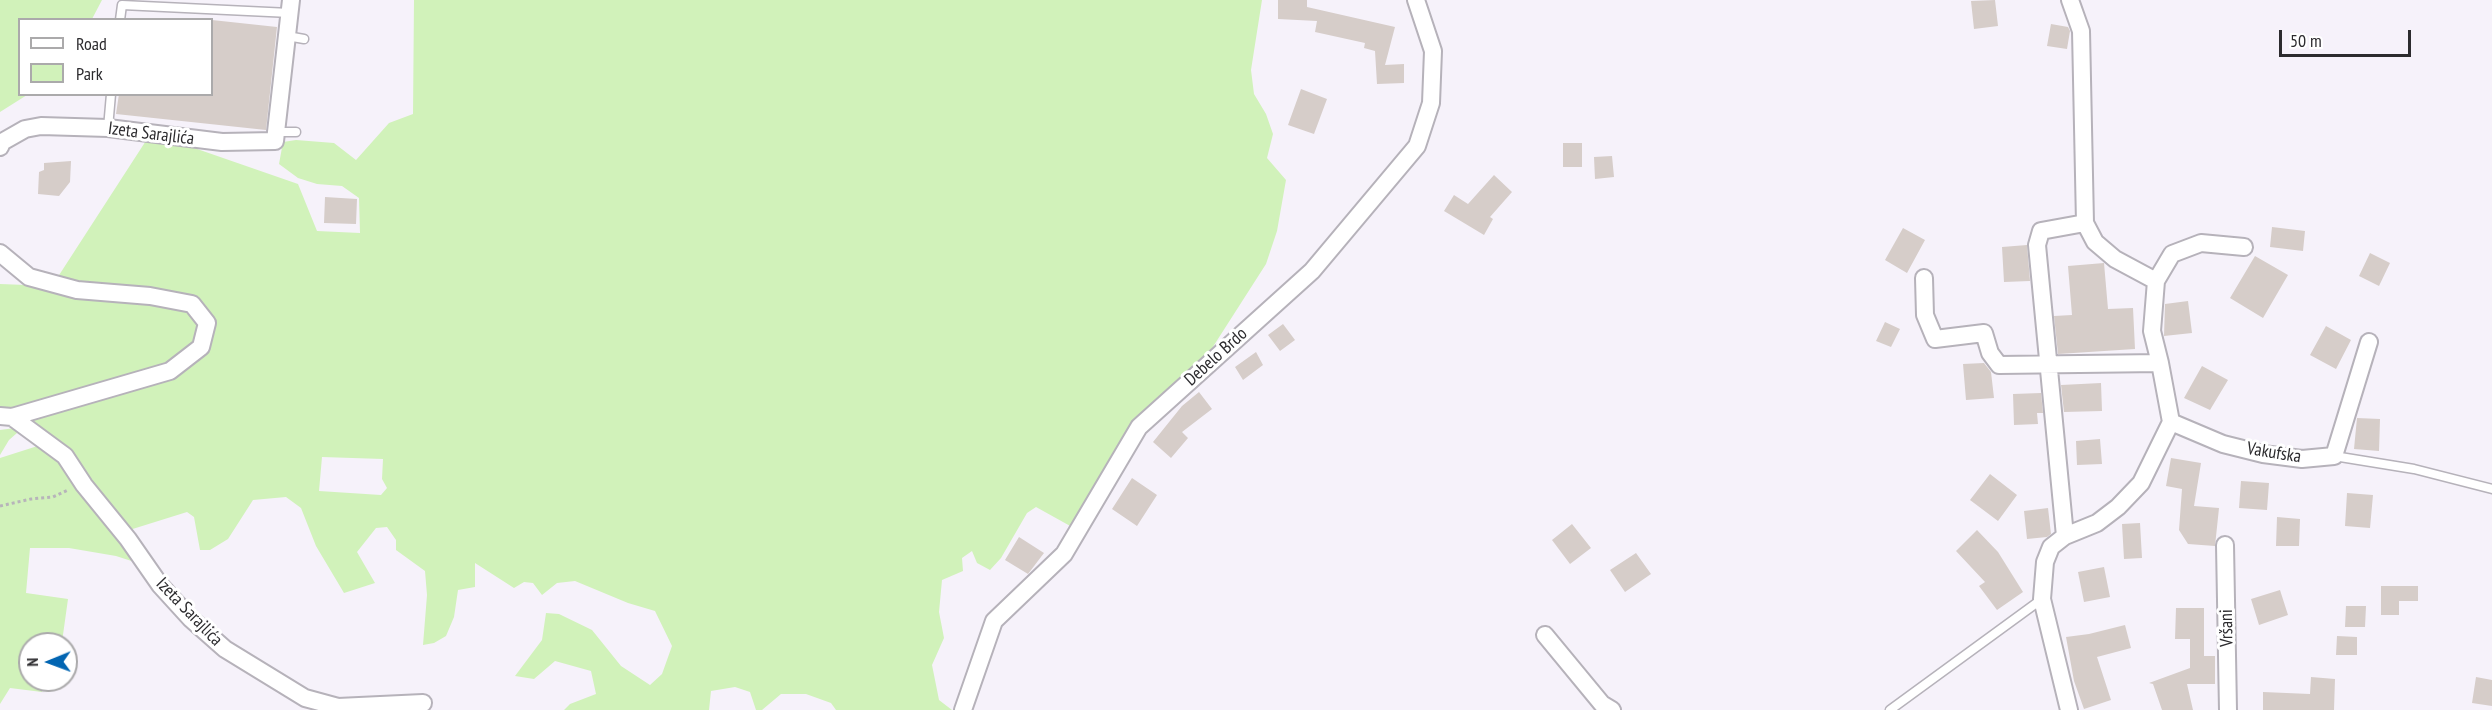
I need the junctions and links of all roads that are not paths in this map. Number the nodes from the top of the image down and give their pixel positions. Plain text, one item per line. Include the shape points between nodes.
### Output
1 (1416, 0) edge
2 (2070, 0) edge
3 (290, 7) edge
4 (120, 18) edge
5 (287, 36) junction
6 (304, 39) dead end
7 (111, 96) edge
8 (108, 128) junction
9 (276, 132) junction
10 (296, 132) dead end
11 (0, 147) edge
12 (2085, 223) junction
13 (2244, 247) dead end
14 (0, 253) edge
15 (1924, 278) dead end
16 (2156, 281) junction
17 (2369, 342) dead end
18 (2160, 363) junction
19 (2048, 366) junction
20 (6, 417) edge
21 (2171, 422) junction
22 (2334, 456) junction
23 (2492, 489) edge
24 (2065, 536) junction
25 (2225, 545) dead end
26 (2042, 599) junction
27 (1545, 635) dead end
28 (423, 703) dead end
29 (338, 709) edge
30 (963, 710) edge
31 (1612, 710) edge
32 (1890, 710) edge
33 (2069, 710) edge
34 (2228, 710) edge

1 - 30 street, Debelo Brdo via 1433,51 1431,103 1417,146 1312,271 1139,427 1064,554 994,621
2 - 12 street via 2081,31
3 - 4 lane via 122,5
3 - 5 street
5 - 6 lane
5 - 9 street
7 - 8 lane
8 - 9 street, Izeta Sarajlića via 222,142 275,141
8 - 11 street, Izeta Sarajlića via 41,126 25,129
9 - 10 lane
12 - 16 street via 2096,242 2115,259
12 - 19 street via 2042,231 2037,245
13 - 16 street via 2201,243 2172,254
14 - 20 street, Izeta Sarajlića via 29,277 78,290 192,304 207,323 201,347 170,371
15 - 19 street via 1925,315 1935,339 1984,333 1990,353 1999,365
16 - 18 street via 2152,331
17 - 22 street
18 - 19 street
18 - 21 street
19 - 24 street
20 - 29 street, Izeta Sarajlića via 64,456 160,585 191,620 225,649 305,698
21 - 22 street, Vakufska via 2223,444 2263,454 2302,459
21 - 24 street via 2141,483 2097,523
22 - 23 lane via 2414,469
24 - 26 street via 2051,548 2045,562
25 - 34 street, Vršani
26 - 32 lane
26 - 33 street
27 - 31 street via 1602,704
28 - 29 street, Izeta Sarajlića

